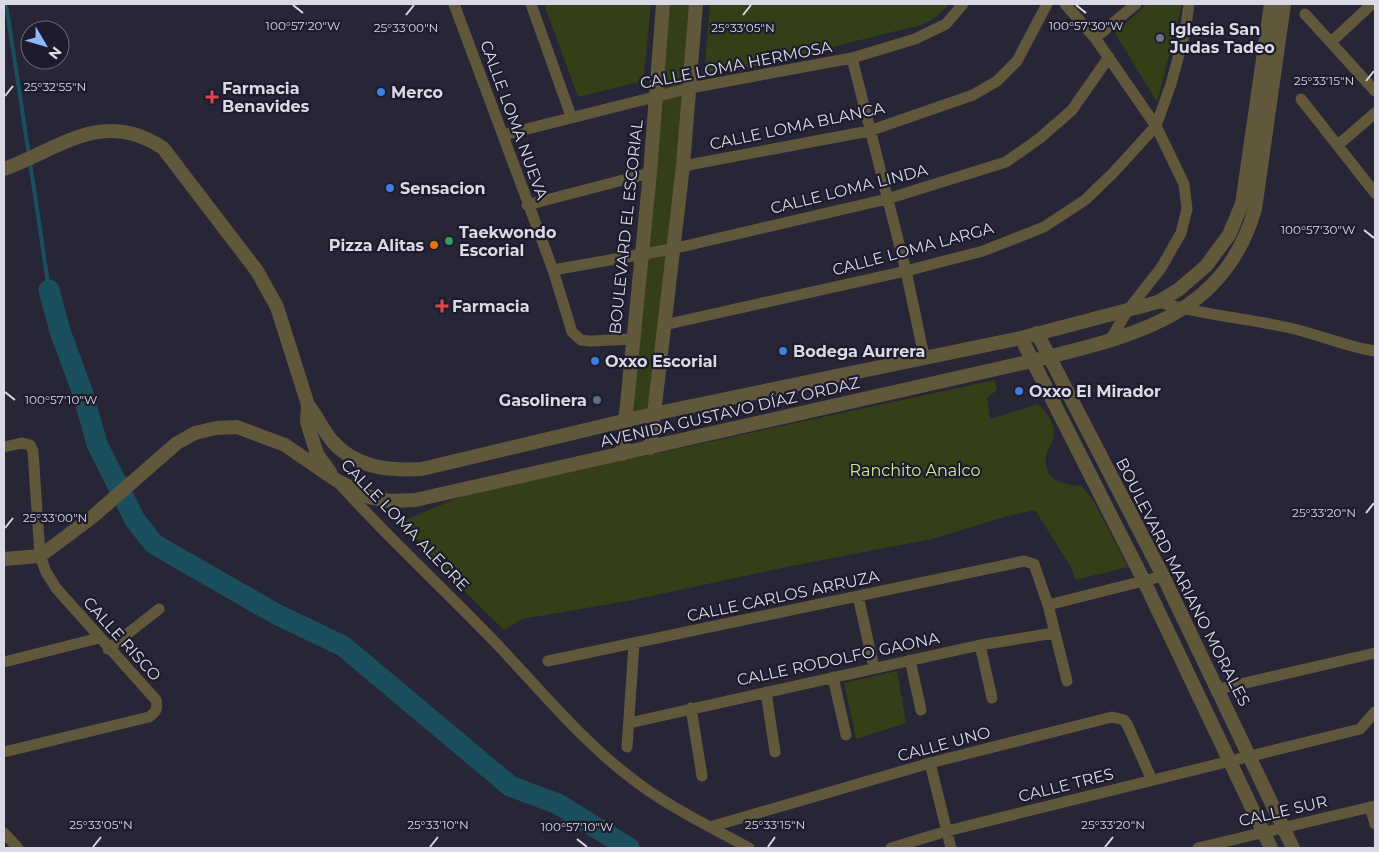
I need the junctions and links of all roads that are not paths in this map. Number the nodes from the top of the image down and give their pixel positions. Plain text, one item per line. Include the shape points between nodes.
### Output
1 (454, 4) edge
2 (532, 4) edge
3 (663, 4) edge
4 (696, 4) edge
5 (963, 4) edge
6 (1047, 4) edge
7 (1065, 4) edge
8 (1136, 4) edge
9 (1189, 4) edge
10 (1272, 4) edge
11 (1284, 4) edge
12 (1372, 4) edge
13 (1305, 14) dead end
14 (1095, 38) junction
15 (1331, 42) junction
16 (1110, 57) junction
17 (852, 58) junction
18 (690, 88) junction
19 (1375, 91) edge
20 (657, 96) junction
21 (1301, 99) dead end
22 (1375, 113) edge
23 (571, 116) junction
24 (1156, 126) junction
25 (869, 131) junction
26 (503, 134) junction
27 (1338, 145) junction
28 (683, 166) junction
29 (5, 168) edge
30 (650, 173) junction
31 (1375, 193) edge
32 (887, 198) junction
33 (527, 205) junction
34 (672, 249) junction
35 (642, 253) junction
36 (553, 270) junction
37 (906, 271) junction
38 (1158, 302) junction
39 (1184, 309) junction
40 (1128, 310) junction
41 (664, 325) junction
42 (1038, 333) junction
43 (1021, 338) junction
44 (633, 339) junction
45 (1110, 340) junction
46 (1375, 351) edge
47 (924, 356) junction
48 (1049, 357) junction
49 (1032, 361) junction
50 (308, 405) junction
51 (653, 414) junction
52 (625, 420) junction
53 (4, 447) edge
54 (650, 448) junction
55 (622, 454) junction
56 (336, 480) junction
57 (40, 556) junction
58 (4, 559) edge
59 (1163, 576) junction
60 (1144, 581) junction
61 (858, 596) junction
62 (1048, 605) junction
63 (159, 609) dead end
64 (1054, 633) junction
65 (98, 638) junction
66 (634, 644) junction
67 (980, 645) junction
68 (108, 649) junction
69 (1375, 653) edge
70 (910, 660) junction
71 (548, 661) dead end
72 (4, 662) edge
73 (874, 668) junction
74 (833, 677) junction
75 (1066, 681) dead end
76 (1219, 689) junction
77 (766, 692) junction
78 (992, 698) dead end
79 (691, 708) junction
80 (921, 710) dead end
81 (1375, 712) edge
82 (629, 723) junction
83 (846, 735) dead end
84 (627, 747) dead end
85 (4, 752) edge
86 (775, 752) dead end
87 (1250, 756) junction
88 (1231, 761) junction
89 (930, 764) junction
90 (702, 776) dead end
91 (1152, 780) junction
92 (1373, 806) edge
93 (1375, 824) edge
94 (710, 827) junction
95 (1283, 827) junction
96 (946, 831) junction
97 (1264, 832) junction
98 (4, 833) edge
99 (18, 848) edge
100 (749, 848) edge
101 (890, 848) edge
102 (951, 848) edge
103 (1198, 848) edge
104 (1271, 848) edge
105 (1293, 848) edge

1 - 26 street, CALLE LOMA NUEVA
2 - 23 street
3 - 20 street, BOULEVARD EL ESCORIAL
4 - 18 street
5 - 17 street, CALLE LOMA HERMOSA via 946,24 915,39
6 - 25 street, CALLE LOMA BLANCA via 1017,62 997,81 974,95
7 - 14 street
8 - 14 street
9 - 24 street, CALLE LOMA LARGA via 1180,49
10 - 38 street, AVENIDA GUSTAVO DÍAZ ORDAZ via 1242,204 1229,235 1206,266
11 - 39 street, AVENIDA GUSTAVO DÍAZ ORDAZ via 1255,209 1247,237 1232,263 1211,287
12 - 15 street
13 - 15 street
14 - 16 street
15 - 19 street
16 - 24 street
16 - 32 street, CALLE LOMA LINDA via 1072,110 1006,162
17 - 18 street, CALLE LOMA HERMOSA
17 - 25 street
18 - 20 street, CALLE LOMA HERMOSA
18 - 28 street
20 - 23 street, CALLE LOMA HERMOSA
20 - 30 street, BOULEVARD EL ESCORIAL
21 - 27 street
22 - 27 street
23 - 26 street, CALLE LOMA HERMOSA
24 - 37 street, CALLE LOMA LARGA via 1085,200 1044,227 983,251
24 - 40 street via 1184,184 1187,210 1181,233 1169,254
25 - 28 street, CALLE LOMA BLANCA
25 - 32 street
26 - 33 street, CALLE LOMA NUEVA
27 - 31 street
28 - 34 street
29 - 50 street, CALLE LOMA ALEGRE via 87,132 123,131 145,136 163,148 257,271 277,307
30 - 33 street
30 - 35 street, BOULEVARD EL ESCORIAL
32 - 34 street, CALLE LOMA LINDA
32 - 37 street
33 - 36 street, CALLE LOMA NUEVA
34 - 35 street, CALLE LOMA LINDA
34 - 41 street
35 - 36 street, CALLE LOMA LINDA
35 - 44 street, BOULEVARD EL ESCORIAL
36 - 44 street, CALLE LOMA NUEVA via 572,332 581,340
37 - 41 street, CALLE LOMA LARGA
37 - 47 street
38 - 39 street
38 - 40 street, AVENIDA GUSTAVO DÍAZ ORDAZ
39 - 45 street, AVENIDA GUSTAVO DÍAZ ORDAZ
39 - 46 street via 1262,322
40 - 42 street, AVENIDA GUSTAVO DÍAZ ORDAZ
40 - 45 street
41 - 51 street
42 - 43 street, AVENIDA GUSTAVO DÍAZ ORDAZ
42 - 48 street, BOULEVARD MARIANO MORALES
43 - 47 street, AVENIDA GUSTAVO DÍAZ ORDAZ
43 - 49 street
44 - 52 street, BOULEVARD EL ESCORIAL
45 - 48 street, AVENIDA GUSTAVO DÍAZ ORDAZ
47 - 51 street, AVENIDA GUSTAVO DÍAZ ORDAZ
48 - 49 street, AVENIDA GUSTAVO DÍAZ ORDAZ
48 - 59 street, BOULEVARD MARIANO MORALES
49 - 54 street, AVENIDA GUSTAVO DÍAZ ORDAZ
49 - 60 street
50 - 52 street, AVENIDA GUSTAVO DÍAZ ORDAZ via 343,452 372,467 394,471 422,469
50 - 56 street, CALLE LOMA ALEGRE via 307,422 318,454
51 - 52 street, AVENIDA GUSTAVO DÍAZ ORDAZ
51 - 54 street
52 - 55 street, BOULEVARD EL ESCORIAL
53 - 57 street via 22,443 30,445 33,451
54 - 55 street, AVENIDA GUSTAVO DÍAZ ORDAZ
55 - 56 street, AVENIDA GUSTAVO DÍAZ ORDAZ via 415,500 390,501 369,497
56 - 57 street, AVENIDA GUSTAVO DÍAZ ORDAZ via 285,445 237,427 195,433 177,443 91,518
56 - 94 street, CALLE LOMA ALEGRE via 377,526 490,636 561,715 625,774
57 - 58 street
57 - 65 street, CALLE RISCO via 56,588
59 - 60 street
59 - 76 street, BOULEVARD MARIANO MORALES
60 - 62 street
60 - 88 street
61 - 62 street, CALLE CARLOS ARRUZA via 1024,561 1034,564
61 - 66 street, CALLE CARLOS ARRUZA
61 - 73 street
62 - 64 street
63 - 68 street
64 - 67 street, CALLE RODOLFO GAONA
64 - 75 street
65 - 68 street, CALLE RISCO
65 - 72 street
66 - 71 street, CALLE CARLOS ARRUZA
66 - 82 street
67 - 70 street, CALLE RODOLFO GAONA
67 - 78 street
68 - 85 street, CALLE RISCO via 156,700 155,713
69 - 76 street
70 - 73 street, CALLE RODOLFO GAONA
70 - 80 street
73 - 74 street, CALLE RODOLFO GAONA
74 - 77 street, CALLE RODOLFO GAONA
74 - 83 street
76 - 87 street, BOULEVARD MARIANO MORALES
77 - 79 street, CALLE RODOLFO GAONA
77 - 86 street
79 - 82 street, CALLE RODOLFO GAONA
79 - 90 street
81 - 87 street, CALLE TRES via 1360,729
82 - 84 street
87 - 88 street, CALLE TRES
87 - 95 street, BOULEVARD MARIANO MORALES
88 - 91 street, CALLE TRES
88 - 97 street
89 - 91 street, CALLE UNO via 1118,717 1127,724
89 - 94 street, CALLE UNO
89 - 96 street
91 - 96 street, CALLE TRES
92 - 93 street
92 - 95 street, CALLE SUR
94 - 100 street, CALLE LOMA ALEGRE
95 - 97 street, CALLE SUR
95 - 105 street, BOULEVARD MARIANO MORALES
96 - 101 street, CALLE TRES
96 - 102 street
97 - 103 street, CALLE SUR
97 - 104 street
98 - 99 street

